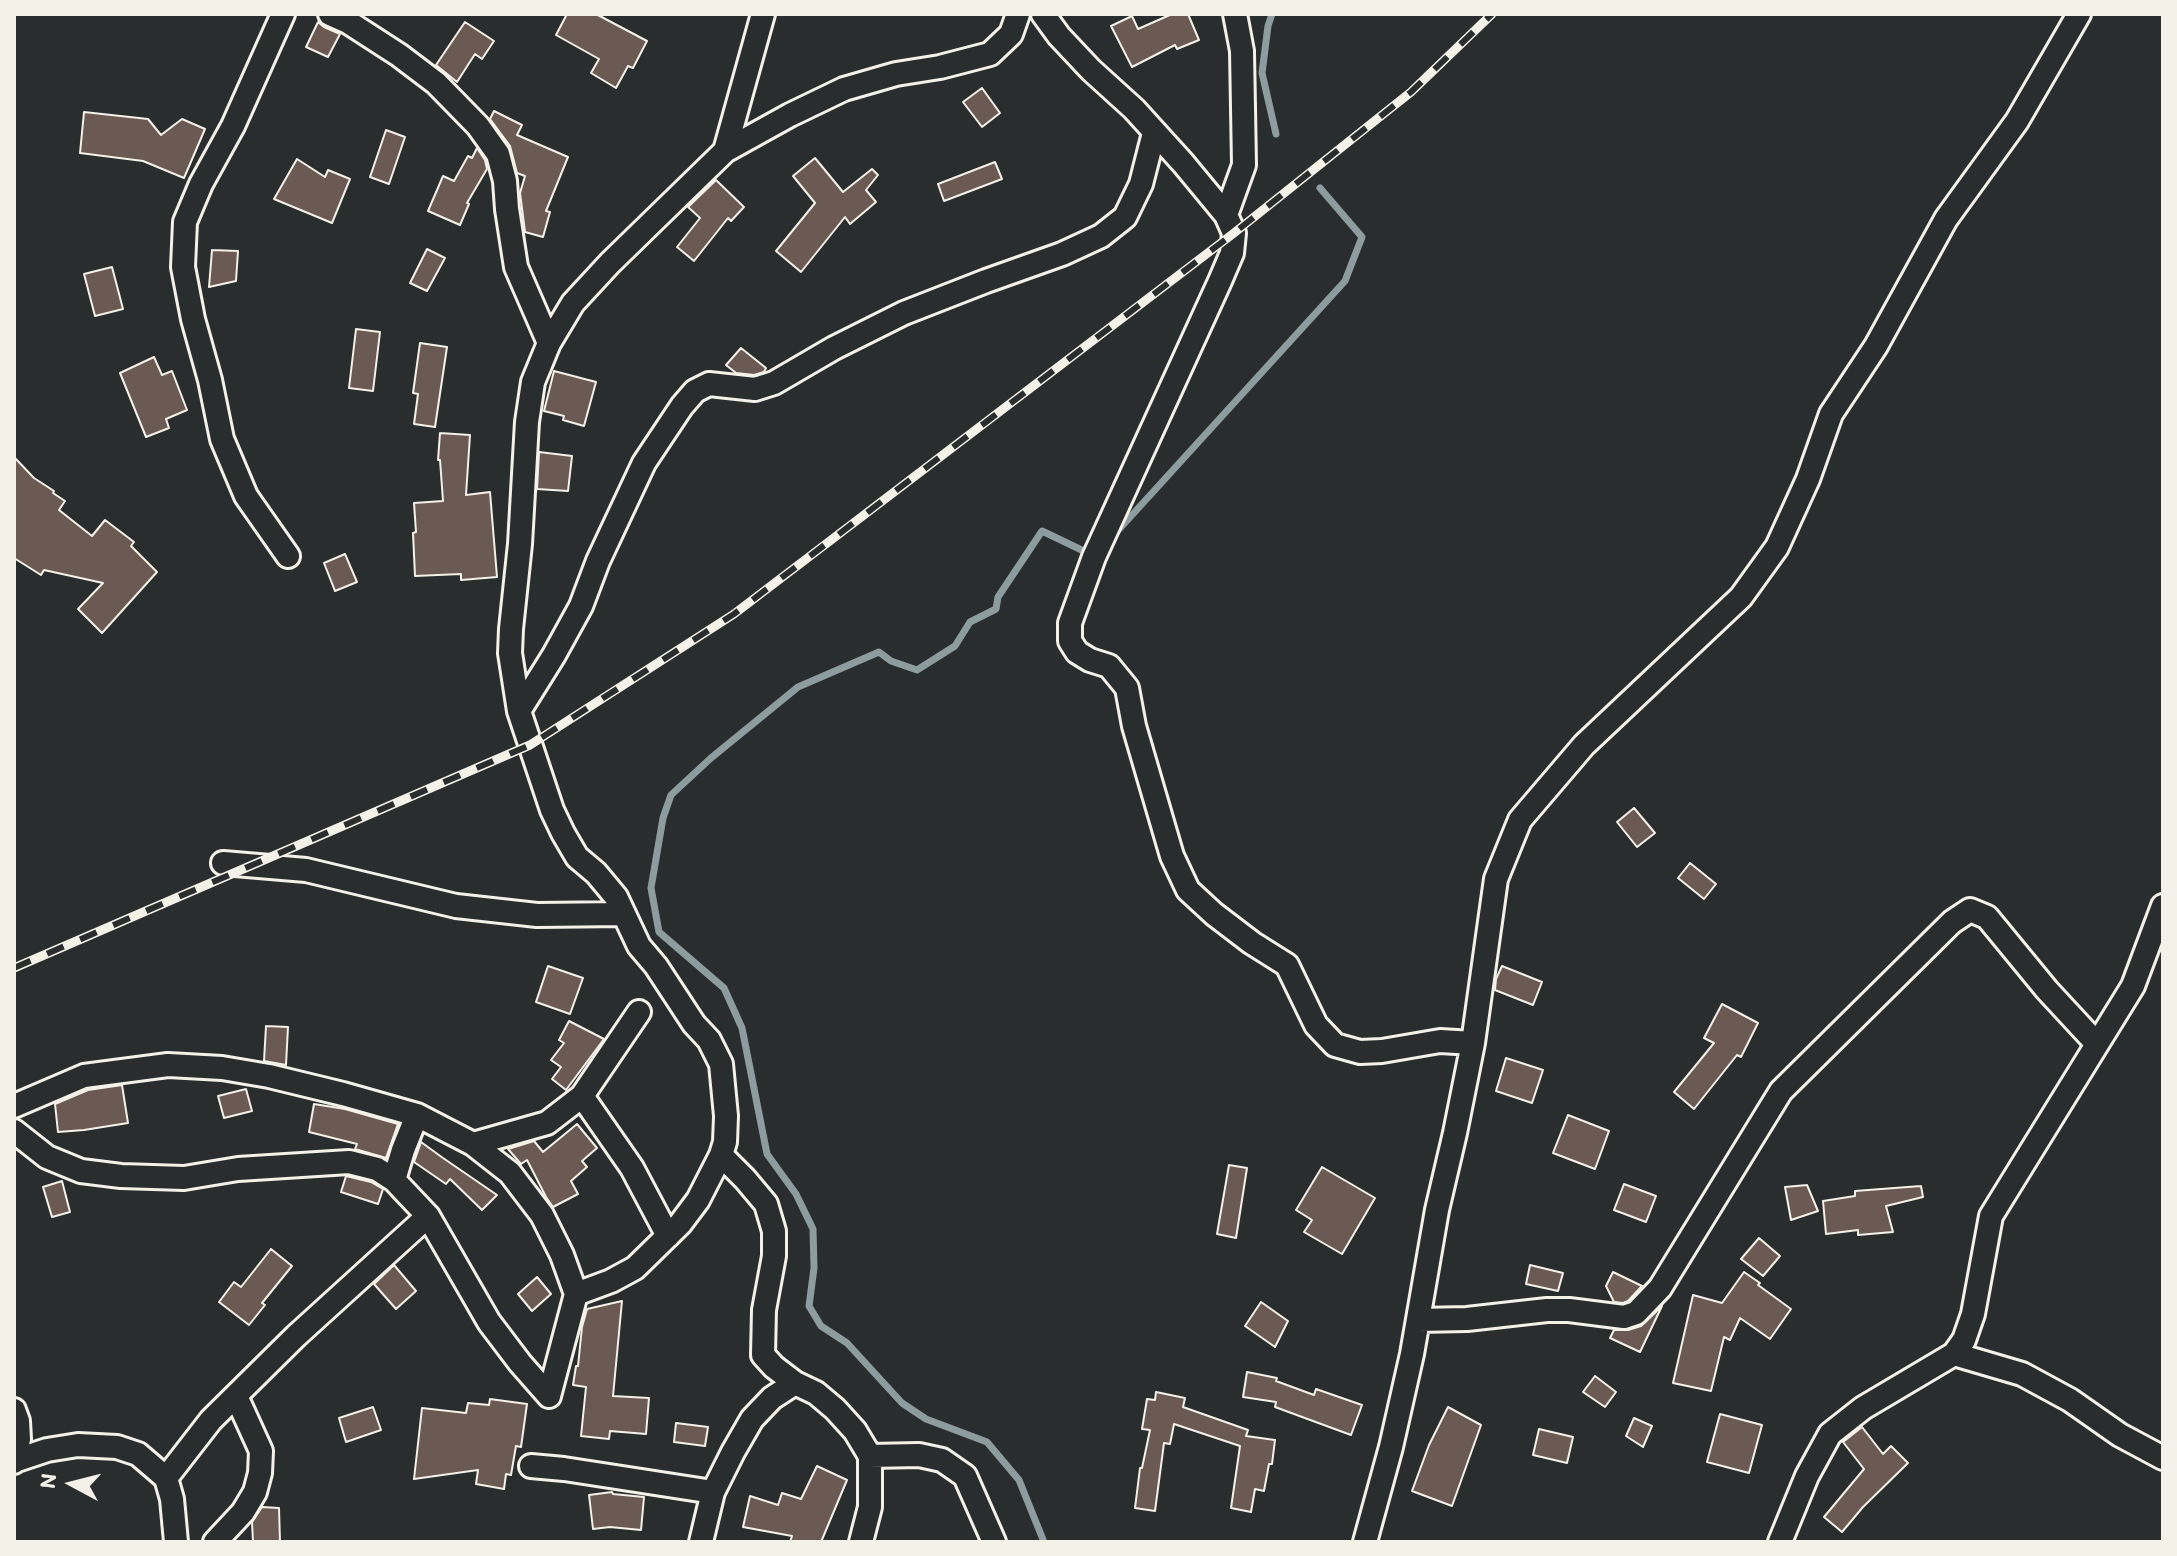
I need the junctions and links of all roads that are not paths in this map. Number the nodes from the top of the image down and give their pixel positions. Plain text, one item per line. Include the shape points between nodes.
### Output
1 (283, 14) edge
2 (330, 14) edge
3 (763, 14) edge
4 (1018, 14) edge
5 (1043, 14) edge
6 (1235, 14) edge
7 (2079, 14) edge
8 (1154, 133) junction
9 (725, 151) junction
10 (1226, 215) junction
11 (549, 343) junction
12 (288, 556) dead end
13 (519, 711) junction
14 (223, 863) dead end
15 (2163, 906) edge
16 (624, 914) junction
17 (639, 1012) dead end
18 (1473, 1043) junction
19 (2097, 1044) junction
20 (582, 1096) junction
21 (14, 1106) edge
22 (417, 1115) junction
23 (14, 1131) edge
24 (473, 1144) junction
25 (721, 1155) junction
26 (394, 1180) junction
27 (428, 1216) junction
28 (668, 1236) junction
29 (576, 1294) junction
30 (1418, 1320) junction
31 (1954, 1354) junction
32 (795, 1383) junction
33 (236, 1396) junction
34 (14, 1410) edge
35 (870, 1456) junction
36 (2163, 1458) edge
37 (14, 1462) edge
38 (531, 1466) dead end
39 (166, 1478) junction
40 (713, 1492) junction
41 (176, 1542) edge
42 (215, 1542) edge
43 (701, 1542) edge
44 (861, 1542) edge
45 (994, 1542) edge
46 (1365, 1542) edge
47 (1780, 1542) edge

1 - 12 street via 185,222 183,267 222,439 246,496
2 - 11 street via 436,83 498,154 516,267
3 - 9 street
4 - 9 street via 1011,34 990,54 844,89
5 - 8 street
6 - 10 street via 1242,51 1244,165
7 - 18 street via 2017,121 1946,219 1876,346 1831,414 1777,547 1741,597 1584,745 1520,820 1496,879
8 - 10 street
8 - 13 street via 1141,184 1125,217 1101,236 904,313 774,383 755,389 709,384 695,391 644,463 581,606
9 - 11 street via 573,303
10 - 18 street via 1234,233 1232,253 1094,557 1070,623 1070,641 1077,652 1109,666 1127,688 1172,856 1188,890 1287,965 1316,1025 1335,1045 1360,1052 1440,1041
11 - 13 street via 533,382 527,422 510,653
13 - 16 street via 563,833
14 - 16 street via 306,870 456,906 537,915
15 - 19 street via 2133,986
16 - 25 street via 639,946 721,1064 726,1116
17 - 20 street
18 - 30 street
19 - 30 street via 1987,917 1970,910 1781,1091 1660,1288 1636,1313 1624,1317 1547,1310
19 - 31 street via 1991,1216 1973,1314
20 - 24 street via 547,1123
20 - 28 street via 632,1168
21 - 22 street via 84,1076 168,1065 269,1076
22 - 24 street
22 - 26 street
23 - 26 street via 47,1157 81,1171 184,1178 349,1162
24 - 29 street via 510,1173 542,1215
25 - 28 street via 698,1200
25 - 32 street via 766,1204 774,1243 763,1355
26 - 27 street
27 - 29 street via 489,1322 549,1396
27 - 33 street
28 - 29 street via 635,1268
30 - 46 street
31 - 36 street via 2022,1374
31 - 47 street via 1830,1434
32 - 35 street via 835,1409
32 - 40 street via 752,1419
33 - 39 street
33 - 42 street via 261,1451 260,1473 243,1512
34 - 37 street via 19,1439
35 - 44 street via 870,1507
35 - 45 street via 942,1460 965,1476
37 - 39 street via 78,1445 117,1447 138,1454
38 - 40 street
39 - 41 street
40 - 43 street

